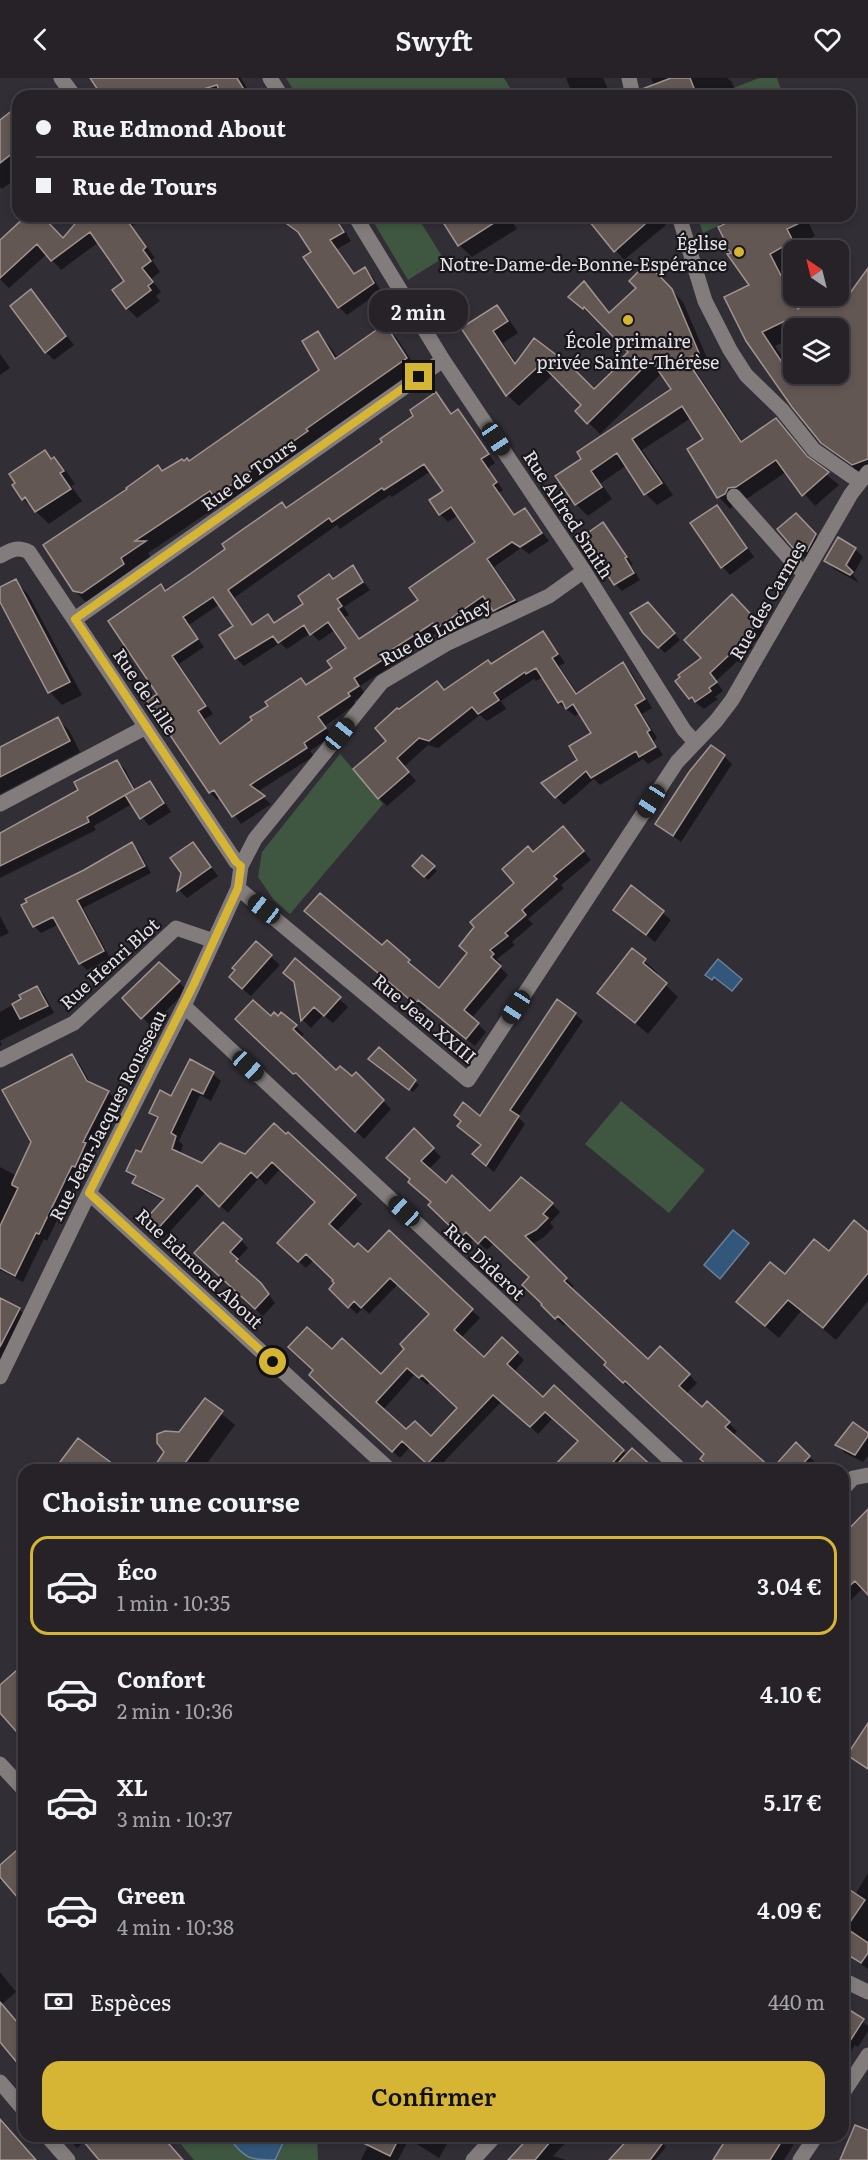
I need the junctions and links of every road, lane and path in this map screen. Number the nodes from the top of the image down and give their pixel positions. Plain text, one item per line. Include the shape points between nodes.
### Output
1 (359, 222) edge
2 (681, 222) edge
3 (443, 360) junction
4 (864, 477) edge
5 (734, 496) dead end
6 (5, 553) edge
7 (584, 571) junction
8 (805, 573) junction
9 (75, 619) junction
10 (146, 727) junction
11 (694, 742) junction
12 (0, 804) edge
13 (241, 866) junction
14 (238, 888) junction
15 (214, 941) junction
16 (184, 1006) junction
17 (0, 1060) edge
18 (89, 1193) junction
19 (0, 1377) edge
20 (383, 1464) edge
21 (675, 1464) edge
22 (868, 1475) edge
23 (849, 1483) edge
24 (0, 1764) edge
25 (18, 1784) edge
26 (849, 1983) edge
27 (868, 1992) edge
28 (868, 2055) edge
29 (0, 2082) edge
30 (849, 2085) edge
31 (18, 2103) edge
32 (52, 2142) edge
33 (490, 2142) edge
34 (812, 2142) edge
35 (68, 2160) edge
36 (473, 2160) edge
37 (800, 2160) edge

1 - 3 street, Rue Alfred Smith
2 - 4 street via 705,300 747,375 814,450
3 - 7 street, Rue Alfred Smith
3 - 9 street, Rue de Tours
4 - 8 street, Rue des Carmes
5 - 8 street
6 - 9 street, Rue de Lille via 20,548 28,552
7 - 11 street, Rue Alfred Smith
7 - 13 street, Rue de Luchey via 549,596 446,644 382,682 255,839
8 - 11 street, Rue des Carmes via 732,700
9 - 10 street, Rue de Lille
10 - 12 street
10 - 13 street, Rue de Lille
11 - 14 street, Rue Jean XXIII via 677,762 468,1080
13 - 14 street, Rue Jean-Jacques Rousseau
14 - 15 street, Rue Jean-Jacques Rousseau
15 - 16 street, Rue Jean-Jacques Rousseau
15 - 17 street, Rue Henri Blot via 177,928 75,1023
16 - 18 street, Rue Jean-Jacques Rousseau
16 - 21 street, Rue Diderot
18 - 19 street, Rue Jean-Jacques Rousseau
18 - 20 street, Rue Edmond About
22 - 23 street
24 - 25 street
26 - 27 street
28 - 30 street
29 - 31 street
32 - 35 street
33 - 36 street
34 - 37 street

